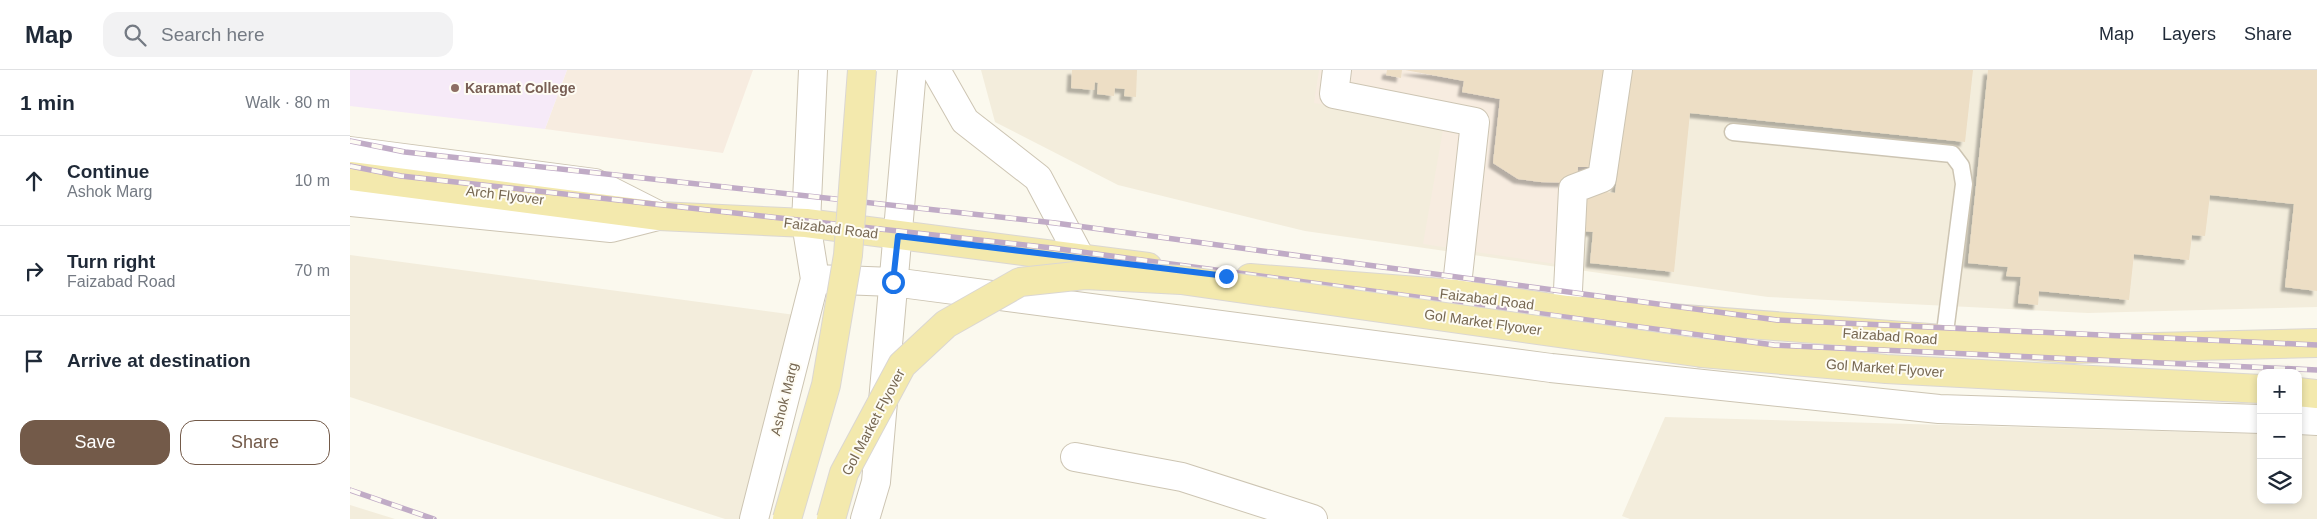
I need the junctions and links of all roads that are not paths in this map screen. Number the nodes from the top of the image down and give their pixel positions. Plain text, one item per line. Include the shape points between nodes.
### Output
1 (813, 70) edge
2 (862, 70) edge
3 (912, 70) edge
4 (936, 70) edge
5 (1337, 70) edge
6 (1618, 70) edge
7 (1733, 132) dead end
8 (350, 151) edge
9 (350, 176) edge
10 (350, 202) edge
11 (660, 216) junction
12 (806, 223) junction
13 (898, 236) junction
14 (1081, 259) junction
15 (815, 279) junction
16 (893, 282) junction
17 (1456, 294) junction
18 (1567, 310) junction
19 (1944, 340) junction
20 (2317, 342) edge
21 (2257, 389) edge
22 (2302, 392) edge
23 (2317, 394) edge
24 (2257, 419) edge
25 (2302, 420) edge
26 (2317, 421) edge
27 (1075, 457) dead end
28 (754, 519) edge
29 (787, 519) edge
30 (831, 519) edge
31 (865, 519) edge
32 (1313, 519) edge

1 - 12 street
2 - 29 main road, bridge via 848,255 826,385
3 - 13 street
4 - 14 street via 965,121 1038,178
5 - 17 street via 1334,94 1475,122
6 - 18 street via 1602,178 1573,189
7 - 19 lane via 1952,154 1961,166 1964,184
8 - 11 street via 595,183
9 - 11 main road, Arch Flyover
10 - 11 street via 611,228
11 - 12 main road, Faizabad Road
12 - 13 main road, Faizabad Road
12 - 15 street
13 - 14 main road, Faizabad Road
13 - 16 street
14 - 17 main road, Faizabad Road via 1226,276
15 - 16 street
15 - 28 street, Ashok Marg
16 - 24 street via 1551,368 1939,409
16 - 31 street via 876,482
17 - 18 main road, Faizabad Road
18 - 19 main road, Faizabad Road
19 - 20 main road, Faizabad Road via 2073,349
21 - 30 main road, Gol Market Flyover, bridge via 1886,369 1702,353 1182,280 1085,275 1020,282 946,324 902,365 844,473
22 - 23 main road
25 - 26 street
27 - 32 street via 1182,477

